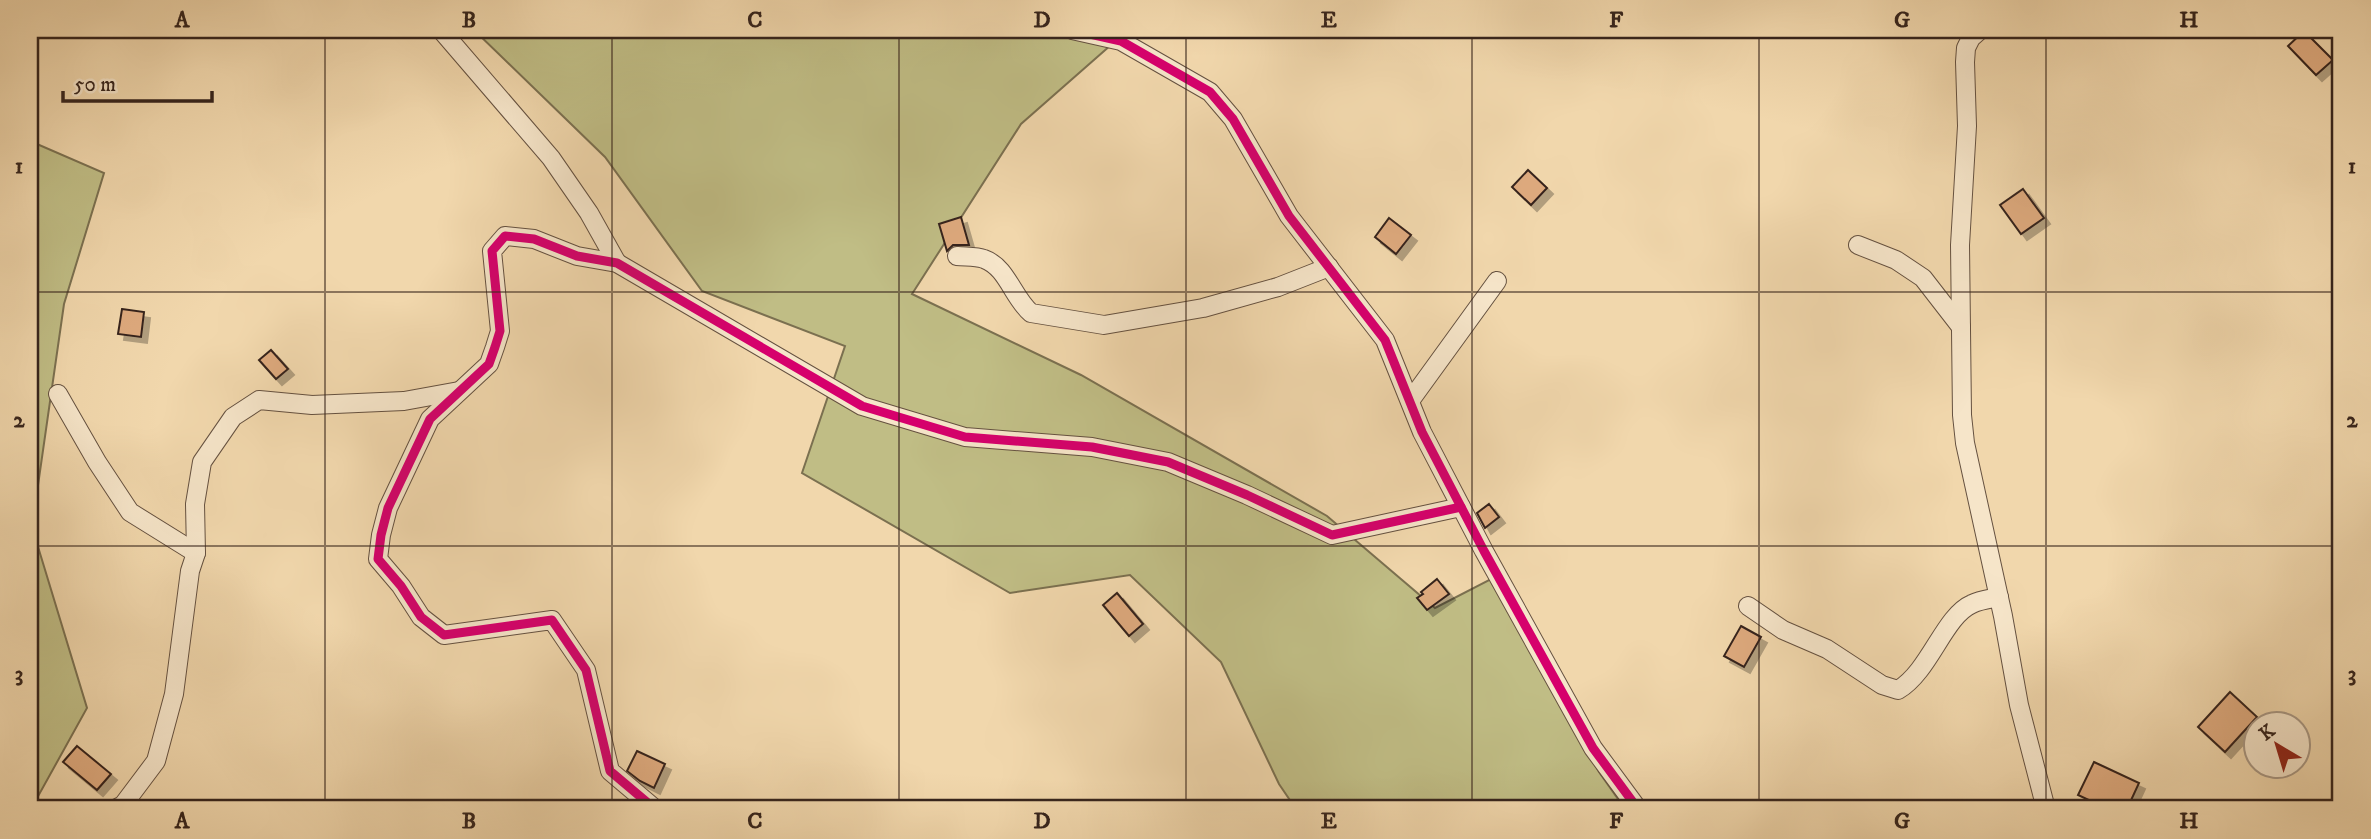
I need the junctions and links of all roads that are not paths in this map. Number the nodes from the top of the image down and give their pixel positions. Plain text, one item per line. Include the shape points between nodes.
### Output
1 (441, 30) edge
2 (1072, 30) edge
3 (1980, 30) edge
4 (1858, 245) dead end
5 (957, 257) dead end
6 (617, 263) junction
7 (1329, 267) junction
8 (1497, 281) dead end
9 (1961, 327) junction
10 (459, 391) junction
11 (58, 394) dead end
12 (1409, 401) junction
13 (1461, 507) junction
14 (196, 553) junction
15 (1999, 597) junction
16 (1748, 606) dead end
17 (116, 809) edge
18 (655, 809) edge
19 (1638, 809) edge
20 (2046, 809) edge

1 - 6 street via 551,158
2 - 7 street via 1121,41 1210,92 1233,119 1289,216
3 - 9 street via 1966,48 1965,62
4 - 9 street via 1896,260 1923,278
5 - 7 street via 982,258 995,264 1031,313 1104,325 1203,308
6 - 10 street via 577,256 517,236 497,242 492,251 498,339 489,364
6 - 13 street via 862,406 965,437 1092,447 1168,462 1332,535
7 - 12 street via 1385,340
8 - 12 street
9 - 15 street via 1965,443
10 - 14 street via 404,401 312,405 259,400 233,417 202,461 195,504
10 - 18 street via 430,419 388,508 378,559 421,617 444,635 552,621 586,670 610,771
11 - 14 street via 130,512
12 - 13 street
13 - 19 street via 1593,748
14 - 17 street via 174,694 156,761
15 - 16 street via 1970,604 1909,684 1898,690 1882,685 1827,649 1783,630
15 - 20 street via 2019,705

